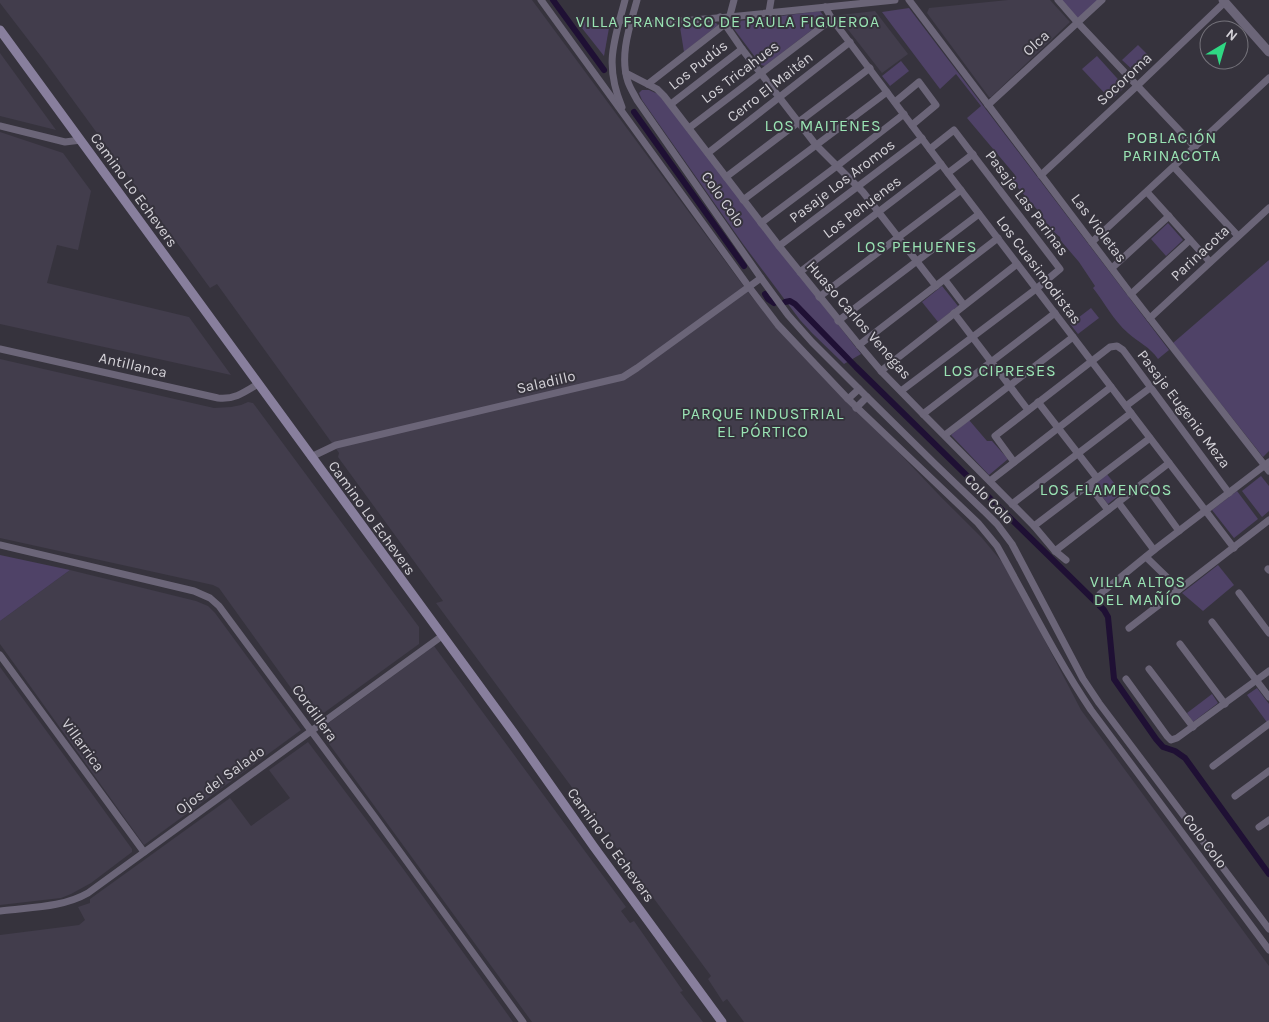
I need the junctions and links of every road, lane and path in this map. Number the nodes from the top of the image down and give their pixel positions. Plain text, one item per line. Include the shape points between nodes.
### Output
1 (542, 0) edge
2 (625, 0) edge
3 (637, 0) edge
4 (734, 0) edge
5 (771, 0) edge
6 (839, 0) edge
7 (895, 0) edge
8 (909, 0) edge
9 (1058, 0) edge
10 (1102, 0) edge
11 (1224, 1) edge
12 (825, 7) junction
13 (769, 12) junction
14 (729, 17) junction
15 (720, 18) junction
16 (620, 19) junction
17 (832, 20) junction
18 (630, 23) junction
19 (1078, 23) junction
20 (727, 27) junction
21 (0, 30) edge
22 (850, 42) junction
23 (742, 49) junction
24 (1269, 52) edge
25 (870, 68) junction
26 (612, 73) junction
27 (761, 73) junction
28 (626, 74) junction
29 (1269, 78) edge
30 (599, 80) junction
31 (648, 84) junction
32 (1138, 86) junction
33 (887, 92) junction
34 (634, 94) junction
35 (779, 97) junction
36 (895, 102) junction
37 (671, 104) junction
38 (988, 105) junction
39 (904, 114) junction
40 (627, 119) junction
41 (798, 122) junction
42 (912, 125) junction
43 (0, 126) edge
44 (689, 128) junction
45 (922, 138) junction
46 (81, 140) junction
47 (816, 145) junction
48 (1195, 147) junction
49 (930, 149) junction
50 (708, 153) junction
51 (973, 154) junction
52 (941, 164) junction
53 (837, 166) junction
54 (1174, 167) junction
55 (948, 173) junction
56 (1041, 175) junction
57 (726, 177) junction
58 (859, 187) junction
59 (961, 190) junction
60 (1147, 192) junction
61 (743, 200) junction
62 (1269, 208) edge
63 (879, 212) junction
64 (979, 214) junction
65 (1169, 216) junction
66 (761, 223) junction
67 (1238, 236) junction
68 (899, 238) junction
69 (998, 238) junction
70 (1190, 240) junction
71 (1092, 242) junction
72 (778, 246) junction
73 (917, 262) junction
74 (1210, 262) junction
75 (1017, 264) junction
76 (1112, 268) junction
77 (800, 272) junction
78 (761, 278) junction
79 (944, 280) junction
80 (936, 286) junction
81 (749, 287) junction
82 (1036, 288) junction
83 (1131, 294) junction
84 (819, 297) junction
85 (964, 304) junction
86 (954, 313) junction
87 (1054, 313) junction
88 (1150, 318) junction
89 (838, 321) junction
90 (972, 337) junction
91 (1073, 337) junction
92 (858, 345) junction
93 (0, 349) edge
94 (991, 362) junction
95 (1092, 362) junction
96 (881, 370) junction
97 (258, 384) junction
98 (1009, 386) junction
99 (1111, 387) junction
100 (1150, 388) junction
101 (859, 389) junction
102 (902, 391) junction
103 (866, 397) junction
104 (848, 399) junction
105 (1038, 402) junction
106 (1126, 406) junction
107 (856, 408) junction
108 (1028, 410) junction
109 (923, 414) junction
110 (1131, 414) junction
111 (1058, 428) junction
112 (945, 435) junction
113 (1150, 438) junction
114 (1078, 454) junction
115 (311, 457) junction
116 (1014, 462) junction
117 (1169, 463) junction
118 (1268, 466) edge
119 (1097, 478) junction
120 (990, 481) junction
121 (1144, 483) junction
122 (1089, 484) junction
123 (1229, 492) junction
124 (1118, 502) junction
125 (1012, 504) junction
126 (1108, 510) junction
127 (1205, 510) junction
128 (1269, 520) edge
129 (1034, 526) junction
130 (1179, 531) junction
131 (0, 545) edge
132 (1234, 548) junction
133 (1055, 550) junction
134 (1154, 550) junction
135 (1146, 556) junction
136 (1066, 560) dead end
137 (1179, 589) junction
138 (1239, 593) dead end
139 (1100, 594) dead end
140 (1050, 616) junction
141 (1039, 622) junction
142 (1212, 622) dead end
143 (1055, 626) junction
144 (1129, 628) dead end
145 (1044, 631) junction
146 (1269, 633) edge
147 (442, 636) junction
148 (1180, 644) dead end
149 (0, 655) edge
150 (1150, 669) dead end
151 (1269, 671) edge
152 (1126, 679) dead end
153 (1256, 680) junction
154 (1269, 698) edge
155 (1225, 704) junction
156 (1269, 724) edge
157 (1194, 726) junction
158 (312, 731) junction
159 (1133, 748) junction
160 (1119, 749) junction
161 (1213, 766) dead end
162 (1269, 771) edge
163 (1235, 796) dead end
164 (1269, 820) edge
165 (1259, 827) dead end
166 (144, 852) junction
167 (1228, 875) junction
168 (1218, 882) junction
169 (0, 911) edge
170 (1269, 929) edge
171 (1269, 950) edge
172 (523, 1022) edge
173 (722, 1022) edge

1 - 30 street, Colo Colo
2 - 16 street, Colo Colo
3 - 18 street, Colo Colo
4 - 14 street
5 - 13 street
6 - 12 street
7 - 12 street
8 - 38 street, Las Violetas
9 - 19 street
10 - 19 street, Olca
11 - 24 street
11 - 32 street, Socoroma
12 - 13 street
12 - 17 street, Los Cuasimodistas
13 - 14 street
14 - 15 street
14 - 20 street
15 - 18 street
15 - 20 street
16 - 18 street
16 - 26 street, Colo Colo via 612,49
17 - 22 street, Los Cuasimodistas
17 - 27 street, Los Tricahues
18 - 28 street, Colo Colo via 625,47
19 - 32 street
19 - 38 street, Olca
20 - 23 street
20 - 31 street
21 - 46 main road, Camino Lo Echevers
22 - 25 street, Los Cuasimodistas
22 - 35 street, Cerro El Maitén
23 - 27 street
23 - 37 street, Los Pudús
25 - 33 street, Los Cuasimodistas
25 - 41 street
26 - 30 street
26 - 40 street, Colo Colo
27 - 35 street
27 - 44 street, Los Tricahues
28 - 31 street, Huaso Carlos Venegas
28 - 34 street, Colo Colo
29 - 48 street
30 - 40 street, Colo Colo
31 - 34 street via 641,84
31 - 37 street, Huaso Carlos Venegas
32 - 48 street
32 - 56 street, Socoroma
33 - 36 street, Los Cuasimodistas
33 - 47 street
34 - 78 street, Colo Colo
35 - 41 street
35 - 50 street, Cerro El Maitén
36 - 39 street, Los Cuasimodistas
36 - 42 street via 919,82 936,105
37 - 44 street, Huaso Carlos Venegas
38 - 56 street, Las Violetas
39 - 42 street, Los Cuasimodistas
39 - 53 street
40 - 81 street, Colo Colo
41 - 47 street
41 - 57 street
42 - 45 street, Los Cuasimodistas
43 - 46 street via 65,142
44 - 50 street, Huaso Carlos Venegas
45 - 49 street, Los Cuasimodistas
45 - 58 street, Pasaje Los Aromos
46 - 97 main road, Camino Lo Echevers
47 - 53 street
47 - 61 street
48 - 54 street
49 - 51 street, Pasaje Las Parinas via 954,130
49 - 52 street, Los Cuasimodistas
50 - 57 street, Huaso Carlos Venegas
51 - 55 street, Pasaje Las Parinas
51 - 82 street, Pasaje Las Parinas via 1060,269
52 - 55 street, Los Cuasimodistas
52 - 63 street, Los Pehuenes
53 - 58 street
53 - 66 street
54 - 60 street
54 - 67 street
55 - 59 street, Los Cuasimodistas
56 - 71 street, Las Violetas
57 - 61 street, Huaso Carlos Venegas
58 - 63 street
58 - 72 street, Pasaje Los Aromos
59 - 64 street, Los Cuasimodistas
59 - 68 street
60 - 65 street
60 - 71 street
61 - 66 street, Huaso Carlos Venegas
62 - 67 street, Parinacota
63 - 68 street
63 - 77 street, Los Pehuenes
64 - 69 street, Los Cuasimodistas
64 - 73 street
65 - 70 street
65 - 76 street
66 - 72 street, Huaso Carlos Venegas
67 - 74 street, Parinacota
68 - 73 street
68 - 84 street
69 - 75 street, Los Cuasimodistas
69 - 79 street
70 - 74 street
70 - 83 street
71 - 76 street, Las Violetas
72 - 77 street, Huaso Carlos Venegas
73 - 80 street
73 - 89 street
74 - 88 street, Parinacota
75 - 82 street, Los Cuasimodistas
75 - 85 street
76 - 83 street, Las Violetas
77 - 84 street, Huaso Carlos Venegas
78 - 81 street, Saladillo
78 - 101 street, Colo Colo via 788,315
79 - 80 street
79 - 85 street
80 - 92 street
81 - 104 street, Colo Colo via 778,325
81 - 115 street, Saladillo via 624,377 342,444
82 - 87 street, Los Cuasimodistas
82 - 90 street
83 - 88 street, Las Violetas
84 - 89 street, Huaso Carlos Venegas
85 - 86 street
86 - 90 street
86 - 96 street
87 - 91 street, Los Cuasimodistas
87 - 94 street
88 - 118 street, Las Violetas
89 - 92 street, Huaso Carlos Venegas
90 - 94 street
90 - 102 street
91 - 95 street, Los Cuasimodistas
91 - 98 street
92 - 96 street, Huaso Carlos Venegas
93 - 97 street, Antillanca via 218,398 240,395
94 - 98 street
94 - 109 street
95 - 99 street, Los Cuasimodistas
95 - 100 street, Pasaje Eugenio Meza via 1110,347 1117,346
95 - 105 street, Pasaje Eugenio Meza
96 - 102 street, Huaso Carlos Venegas
97 - 115 main road, Camino Lo Echevers
98 - 108 street
98 - 112 street
99 - 106 street, Los Cuasimodistas
99 - 111 street
100 - 106 street
100 - 123 street, Pasaje Eugenio Meza
101 - 103 street, Colo Colo
101 - 104 street
102 - 109 street, Huaso Carlos Venegas
103 - 107 street
103 - 140 street, Colo Colo via 997,524 1012,544
104 - 107 street, Colo Colo
105 - 108 street, Pasaje Eugenio Meza
105 - 111 street
106 - 110 street, Los Cuasimodistas
107 - 141 street, Colo Colo via 978,523 997,546
108 - 116 street, Pasaje Eugenio Meza via 995,436
109 - 112 street, Huaso Carlos Venegas
110 - 113 street, Los Cuasimodistas
110 - 114 street
111 - 114 street
111 - 116 street
112 - 120 street, Huaso Carlos Venegas
113 - 117 street, Los Cuasimodistas
113 - 119 street
114 - 119 street
114 - 125 street
115 - 147 main road, Camino Lo Echevers
116 - 120 street
117 - 121 street
117 - 127 street, Los Cuasimodistas
118 - 123 street
119 - 122 street
120 - 125 street, Huaso Carlos Venegas
121 - 124 street
121 - 130 street
122 - 126 street
122 - 129 street
123 - 127 street
124 - 126 street
124 - 134 street
125 - 129 street, Huaso Carlos Venegas
126 - 133 street
127 - 130 street
127 - 132 street, Los Cuasimodistas
128 - 132 street
129 - 133 street, Huaso Carlos Venegas
130 - 134 street
131 - 158 street, Cordillera via 194,591 210,598 223,610
132 - 137 street
133 - 136 street, Huaso Carlos Venegas
134 - 135 street
135 - 137 street
135 - 139 street
137 - 144 street
138 - 146 street
140 - 141 street
140 - 143 street, Colo Colo
141 - 145 street, Colo Colo
142 - 153 street
143 - 145 street
143 - 159 street, Colo Colo via 1099,703
145 - 160 street, Colo Colo via 1078,692
147 - 158 street, Ojos del Salado
147 - 173 main road, Camino Lo Echevers
148 - 155 street
149 - 166 street, Villarrica
150 - 157 street
151 - 153 street
152 - 157 street via 1171,740
153 - 154 street
153 - 155 street
155 - 157 street
156 - 161 street
158 - 166 street, Ojos del Salado
158 - 172 street, Cordillera
159 - 160 street via 1125,746
159 - 167 street, Colo Colo
160 - 168 street, Colo Colo
162 - 163 street
164 - 165 street
166 - 169 street, Ojos del Salado via 78,898 60,904
167 - 168 street
167 - 170 street, Colo Colo
168 - 171 street, Colo Colo

